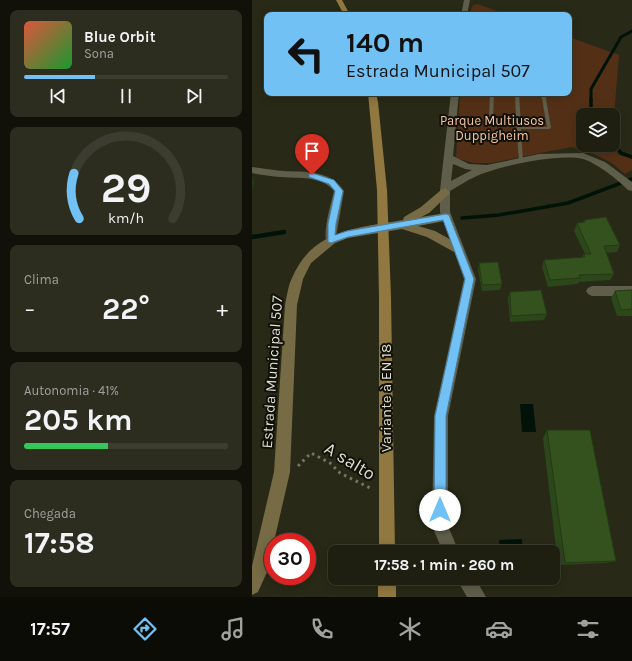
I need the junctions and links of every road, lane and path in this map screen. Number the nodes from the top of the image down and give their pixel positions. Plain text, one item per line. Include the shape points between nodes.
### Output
1 (339, 0) edge
2 (467, 0) edge
3 (345, 12) edge
4 (465, 12) edge
5 (373, 96) edge
6 (455, 96) edge
7 (492, 96) edge
8 (517, 96) edge
9 (544, 96) edge
10 (518, 120) junction
11 (519, 128) junction
12 (449, 158) junction
13 (521, 161) junction
14 (252, 170) edge
15 (447, 172) junction
16 (467, 172) junction
17 (628, 176) edge
18 (632, 188) edge
19 (445, 191) junction
20 (446, 217) junction
21 (400, 224) junction
22 (331, 240) junction
23 (458, 249) junction
24 (632, 291) edge
25 (592, 292) dead end
26 (282, 472) junction
27 (386, 496) junction
28 (386, 545) edge
29 (448, 545) edge
30 (387, 585) edge
31 (469, 585) edge
32 (252, 586) edge
33 (387, 597) edge
34 (477, 597) edge

1 - 3 main road
2 - 4 street
5 - 27 main road, Variante à EN 18 via 382,190 386,297
6 - 12 street
7 - 10 lane via 491,119
8 - 10 lane
9 - 11 lane via 549,128
10 - 11 lane
11 - 13 lane
12 - 15 street
12 - 16 street
13 - 16 street
13 - 17 street via 552,155 585,156
14 - 22 street via 312,175 332,182 339,191
15 - 16 street
15 - 19 street
16 - 19 street
17 - 18 street
19 - 20 street
19 - 21 street via 425,210
20 - 21 street, Estrada Municipal 507
20 - 23 street
21 - 22 street, Estrada Municipal 507 via 347,234
21 - 23 street via 432,234
22 - 26 street, Estrada Municipal 507 via 307,260 297,279 291,305
23 - 29 street via 470,279 440,416 440,526
24 - 25 street
26 - 27 path, A salto via 297,467 311,453 330,463 340,473
26 - 32 street, Estrada Municipal 507 via 259,572
27 - 28 main road, Variante à EN 18
30 - 33 main road
31 - 34 street

